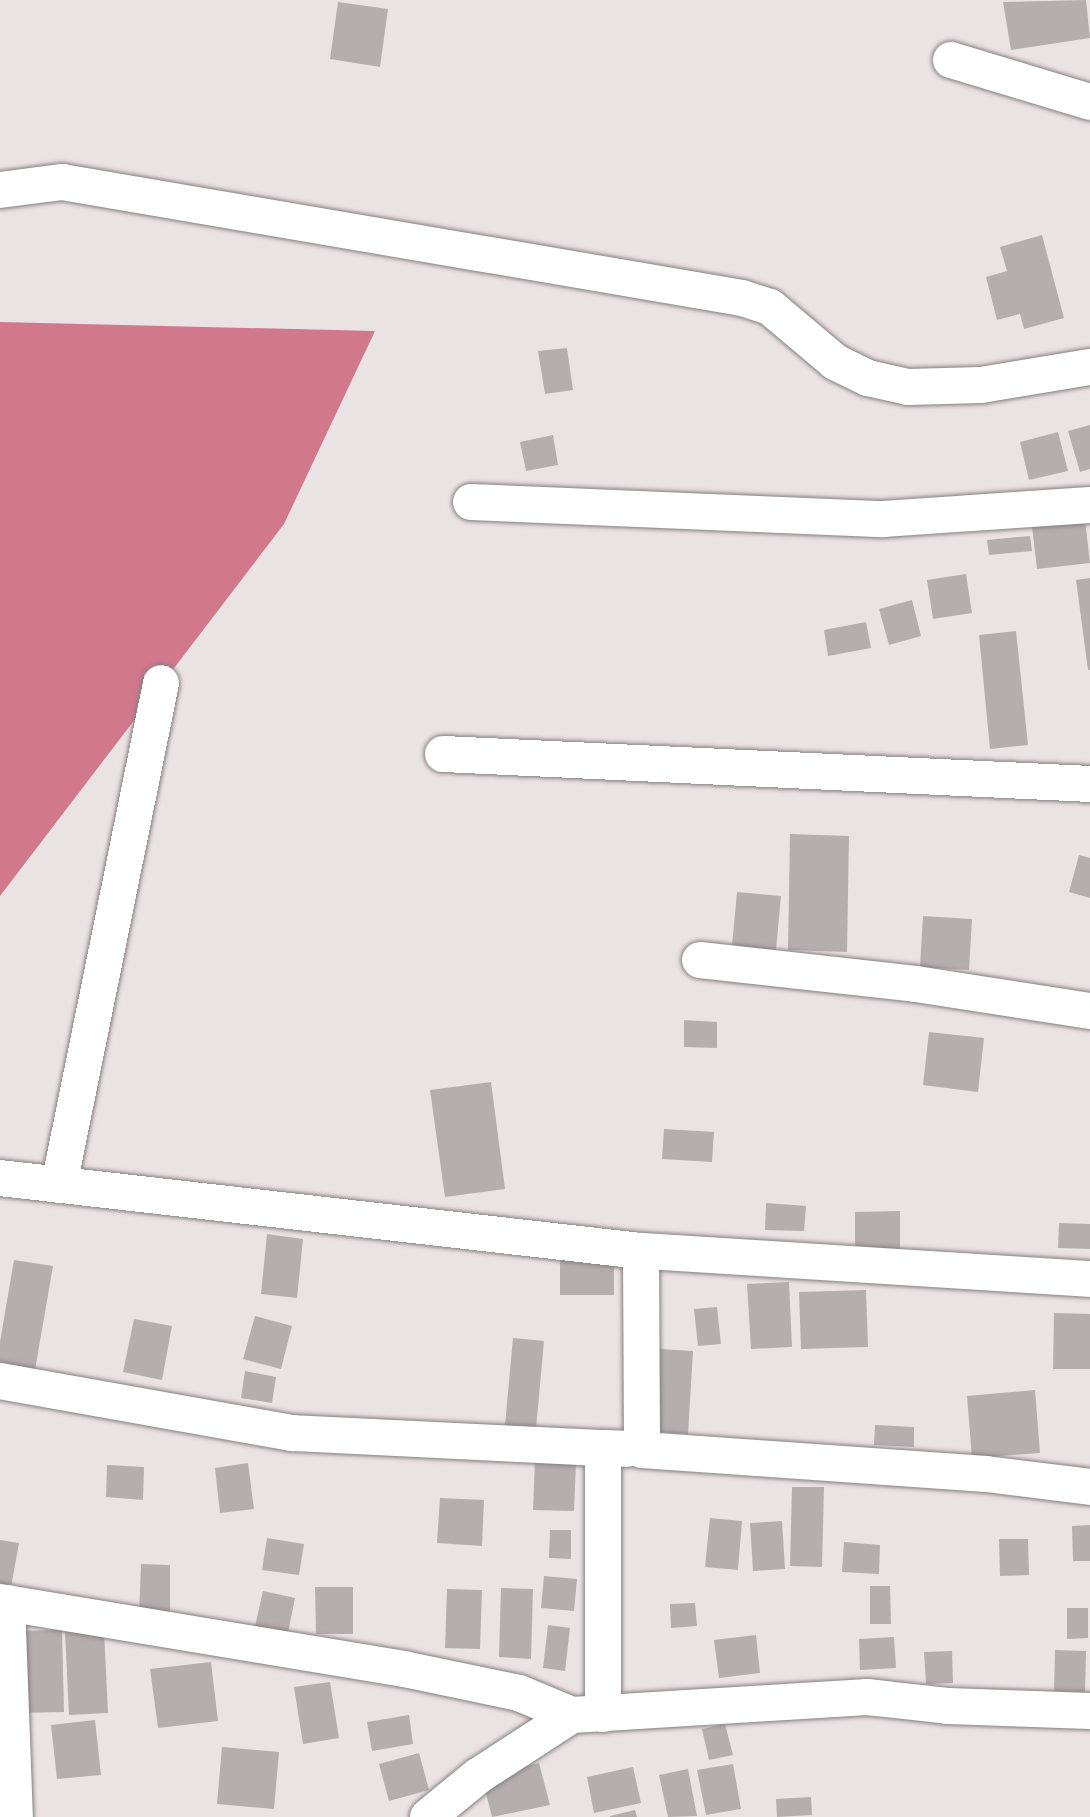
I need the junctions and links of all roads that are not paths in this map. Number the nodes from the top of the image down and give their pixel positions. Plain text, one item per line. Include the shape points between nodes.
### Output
1 (951, 60) dead end
2 (1089, 102) edge
3 (0, 190) edge
4 (1090, 367) edge
5 (471, 502) dead end
6 (1090, 505) edge
7 (161, 683) dead end
8 (443, 754) dead end
9 (1090, 784) edge
10 (700, 960) dead end
11 (1090, 1011) edge
12 (0, 1178) edge
13 (59, 1185) junction
14 (641, 1251) junction
15 (1090, 1279) edge
16 (0, 1381) edge
17 (603, 1448) junction
18 (642, 1450) junction
19 (1090, 1487) edge
20 (4, 1602) edge
21 (1090, 1711) edge
22 (588, 1714) junction
23 (15, 1817) edge
24 (428, 1817) edge

1 - 2 street
3 - 4 street via 62,182 742,298 770,307 835,362 868,378 908,387 981,385
5 - 6 street via 883,519
7 - 13 street
8 - 9 street
10 - 11 street via 916,984
12 - 13 street
13 - 14 street
14 - 15 street
14 - 18 street
16 - 17 street via 292,1433
17 - 18 street
17 - 22 street
18 - 19 street via 986,1474
20 - 22 street via 418,1672
20 - 23 street
21 - 22 street via 867,1697
22 - 24 street via 478,1776

